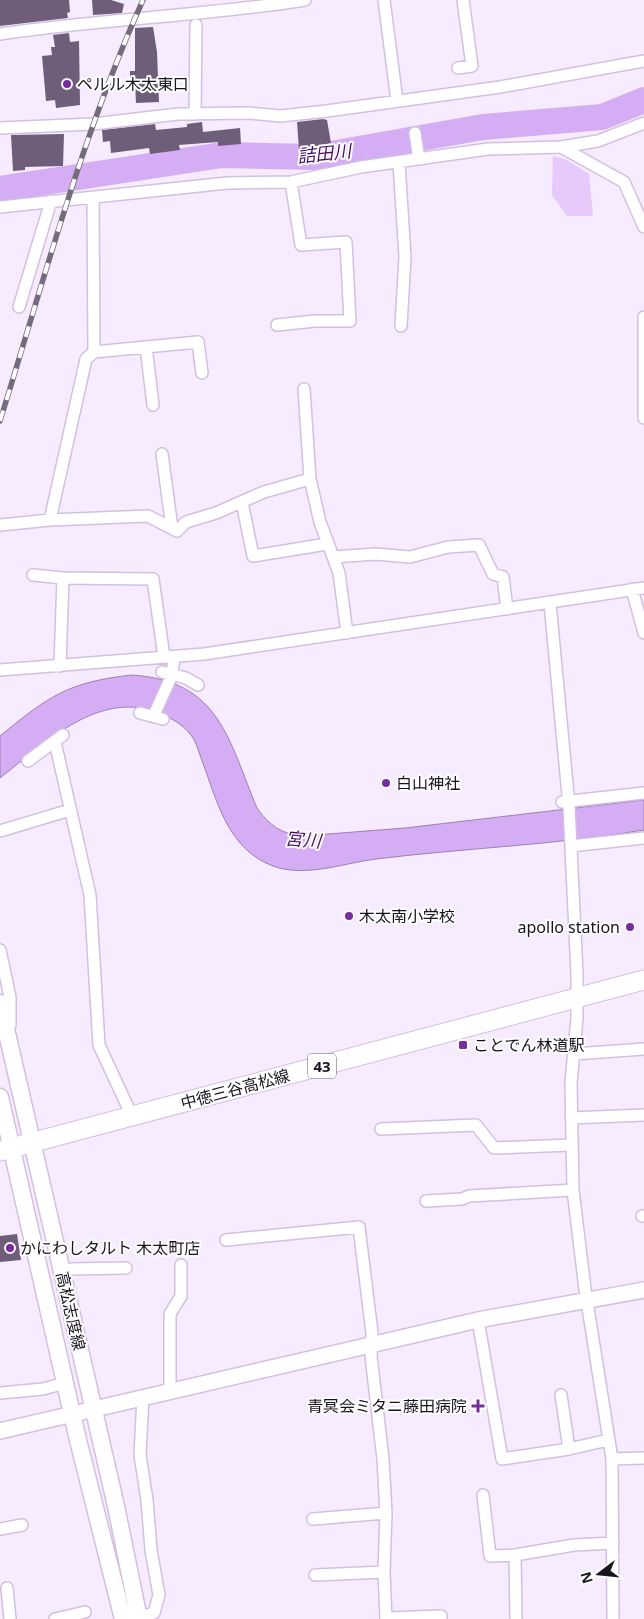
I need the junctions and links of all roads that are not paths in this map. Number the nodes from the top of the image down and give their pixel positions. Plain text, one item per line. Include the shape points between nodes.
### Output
1 (305, 0) edge
2 (384, 0) edge
3 (463, 0) edge
4 (228, 6) edge
5 (196, 25) dead end
6 (0, 34) edge
7 (644, 61) edge
8 (458, 68) dead end
9 (398, 101) junction
10 (195, 114) junction
11 (644, 123) edge
12 (0, 128) edge
13 (415, 133) dead end
14 (561, 147) junction
15 (419, 159) junction
16 (399, 163) junction
17 (291, 182) junction
18 (93, 197) junction
19 (51, 202) junction
20 (0, 207) edge
21 (644, 227) edge
22 (19, 307) dead end
23 (644, 317) edge
24 (277, 325) dead end
25 (402, 326) dead end
26 (146, 347) junction
27 (94, 352) junction
28 (202, 374) dead end
29 (304, 389) dead end
30 (153, 405) dead end
31 (644, 418) edge
32 (162, 454) dead end
33 (310, 479) junction
34 (242, 502) junction
35 (50, 520) junction
36 (0, 525) edge
37 (172, 528) junction
38 (327, 544) junction
39 (333, 557) junction
40 (32, 575) dead end
41 (63, 578) junction
42 (644, 588) edge
43 (632, 590) junction
44 (550, 603) junction
45 (507, 609) junction
46 (347, 633) junction
47 (644, 633) edge
48 (169, 657) junction
49 (60, 666) junction
50 (0, 670) edge
51 (168, 675) junction
52 (198, 685) dead end
53 (140, 713) dead end
54 (28, 761) dead end
55 (644, 793) edge
56 (566, 803) junction
57 (70, 810) junction
58 (0, 831) edge
59 (644, 838) edge
60 (571, 845) junction
61 (0, 950) edge
62 (644, 980) edge
63 (577, 997) junction
64 (0, 1003) edge
65 (10, 1039) junction
66 (644, 1049) edge
67 (574, 1054) junction
68 (0, 1097) edge
69 (644, 1115) edge
70 (132, 1116) junction
71 (571, 1118) junction
72 (380, 1130) dead end
73 (33, 1142) junction
74 (571, 1145) junction
75 (6, 1149) edge
76 (573, 1190) junction
77 (426, 1201) dead end
78 (226, 1240) dead end
79 (181, 1265) dead end
80 (126, 1268) dead end
81 (62, 1271) junction
82 (644, 1290) edge
83 (588, 1299) junction
84 (478, 1320) junction
85 (371, 1345) junction
86 (65, 1383) junction
87 (170, 1391) junction
88 (0, 1393) edge
89 (561, 1395) dead end
90 (143, 1397) junction
91 (93, 1409) junction
92 (72, 1414) junction
93 (0, 1431) edge
94 (608, 1440) junction
95 (569, 1449) junction
96 (644, 1458) edge
97 (612, 1459) junction
98 (483, 1495) dead end
99 (386, 1513) junction
100 (313, 1519) dead end
101 (22, 1525) dead end
102 (0, 1528) edge
103 (613, 1544) junction
104 (515, 1555) junction
105 (384, 1572) junction
106 (315, 1575) dead end
107 (7, 1588) dead end
108 (85, 1612) dead end
109 (134, 1618) edge
110 (10, 1619) edge
111 (55, 1619) edge
112 (386, 1619) edge
113 (442, 1619) edge
114 (516, 1619) edge
115 (612, 1619) edge

1 - 4 street
2 - 9 street
3 - 8 street via 472,66
4 - 6 street
5 - 10 street
7 - 9 street
9 - 10 street via 280,116
10 - 12 street via 93,124
11 - 14 street via 598,142
13 - 15 street
14 - 15 street via 488,149
14 - 21 street via 624,182
15 - 16 street
16 - 17 street via 361,167
16 - 25 street via 405,257
17 - 18 street via 227,182
17 - 24 street via 301,244 346,242 350,321
18 - 19 street
18 - 27 street
19 - 20 street
19 - 22 street
23 - 31 street
26 - 27 street
26 - 28 street via 198,342
26 - 30 street
27 - 35 street via 86,359
29 - 33 street
32 - 37 street
33 - 34 street
33 - 38 street
34 - 37 street via 186,522 177,531
34 - 38 street via 253,556
35 - 36 street
35 - 37 street via 148,516
38 - 39 street
39 - 45 street via 375,554 410,557 448,547 479,544 493,574 502,577
39 - 46 street via 339,573
40 - 41 street
41 - 48 street via 153,579
41 - 49 street
42 - 43 street
43 - 44 street
43 - 47 street
44 - 45 street
44 - 56 street
45 - 46 street
46 - 48 street
48 - 49 street
48 - 51 street
49 - 50 street
51 - 52 street
51 - 53 street via 158,714
54 - 57 street via 59,738
55 - 56 street
56 - 60 street
57 - 58 street
57 - 70 street via 90,895 100,1045
59 - 60 street
60 - 63 street
61 - 65 street via 10,997
62 - 63 main road, 中徳三谷高松線 / 43
63 - 67 street
63 - 70 main road, 中徳三谷高松線 / 43
64 - 65 main road, 高松志度線
65 - 73 main road, 高松志度線
66 - 67 street
67 - 71 street
68 - 75 main road, 高松志度線
69 - 71 street
70 - 73 main road, 中徳三谷高松線 / 43
71 - 74 street
72 - 74 street via 476,1125 494,1148
73 - 75 main road, 中徳三谷高松線 / 43
73 - 81 main road, 高松志度線
74 - 76 street
75 - 86 main road, 高松志度線
76 - 77 street
76 - 83 street
78 - 85 street via 359,1227
79 - 87 street via 181,1296 170,1314
80 - 81 street via 72,1268
81 - 91 main road, 高松志度線
82 - 83 street
83 - 84 street
83 - 94 street
84 - 85 street
84 - 95 street via 502,1459
85 - 87 street
85 - 99 street
86 - 88 street via 43,1389
86 - 92 main road, 高松志度線
87 - 90 street
89 - 95 street
90 - 91 street
90 - 109 street via 140,1454 159,1595 154,1613
91 - 92 street
91 - 109 main road, 高松志度線 via 116,1506
92 - 93 street
92 - 109 main road, 高松志度線
94 - 95 street
94 - 97 street
96 - 97 street
97 - 103 street
98 - 104 street via 490,1556
99 - 100 street
99 - 105 street
101 - 102 street
103 - 104 street via 574,1545
103 - 115 street
104 - 114 street
105 - 106 street
105 - 112 street
107 - 110 street
108 - 111 street
112 - 113 street via 442,1616

